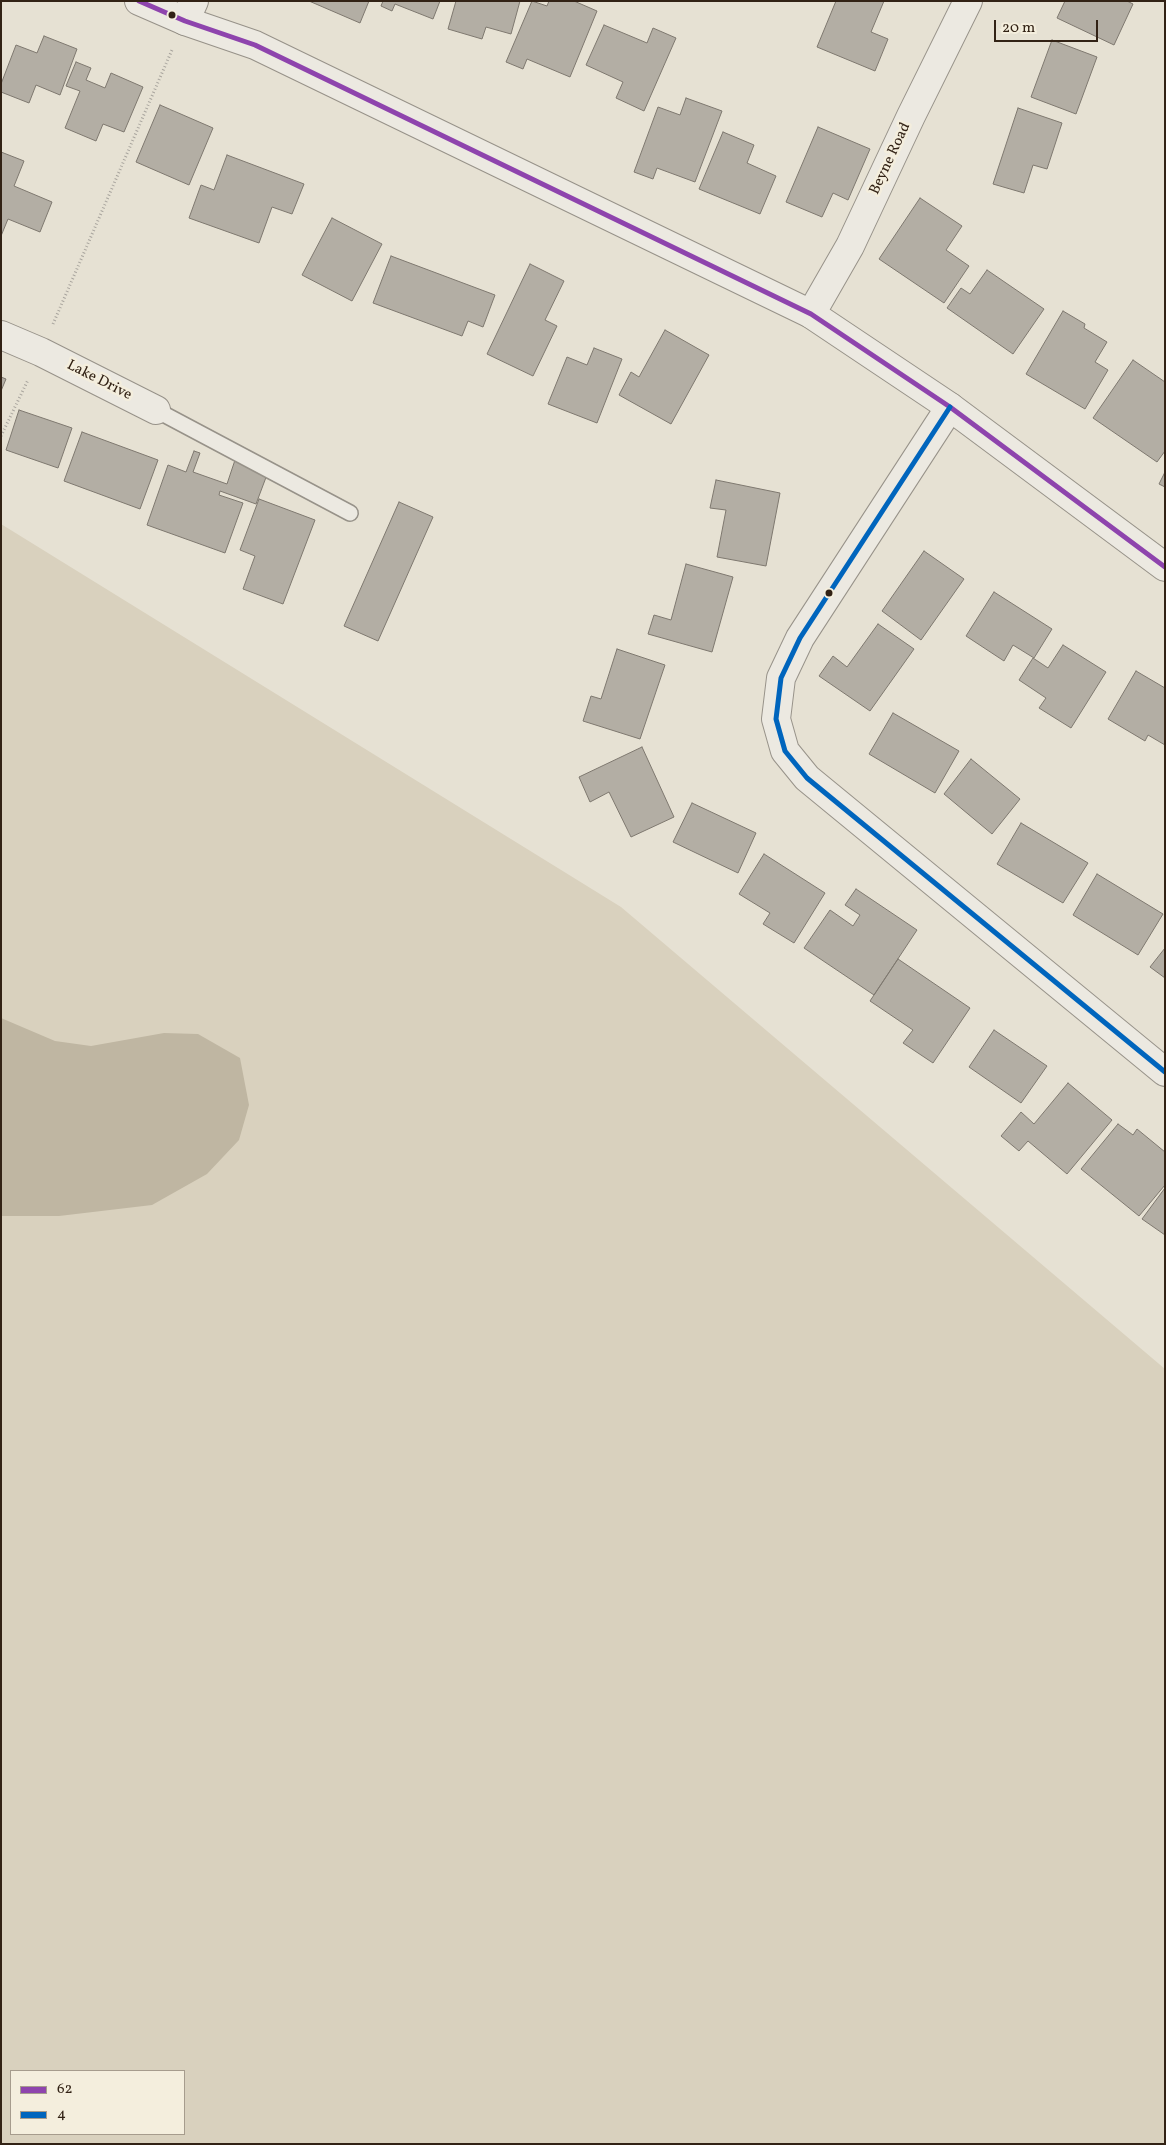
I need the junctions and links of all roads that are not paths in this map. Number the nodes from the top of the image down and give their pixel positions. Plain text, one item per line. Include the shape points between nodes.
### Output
1 (139, 1) edge
2 (968, 1) edge
3 (189, 11) edge
4 (811, 314) junction
5 (1, 336) edge
6 (950, 407) junction
7 (156, 410) joint
8 (350, 513) dead end
9 (1165, 567) edge
10 (1165, 1072) edge

1 - 3 street
2 - 4 street, Beyne Road via 850,246
3 - 4 street
4 - 6 street
5 - 7 street, Lake Drive via 41,352
6 - 9 street
6 - 10 street via 800,638 781,678 776,719 785,751 807,778
7 - 8 lane

